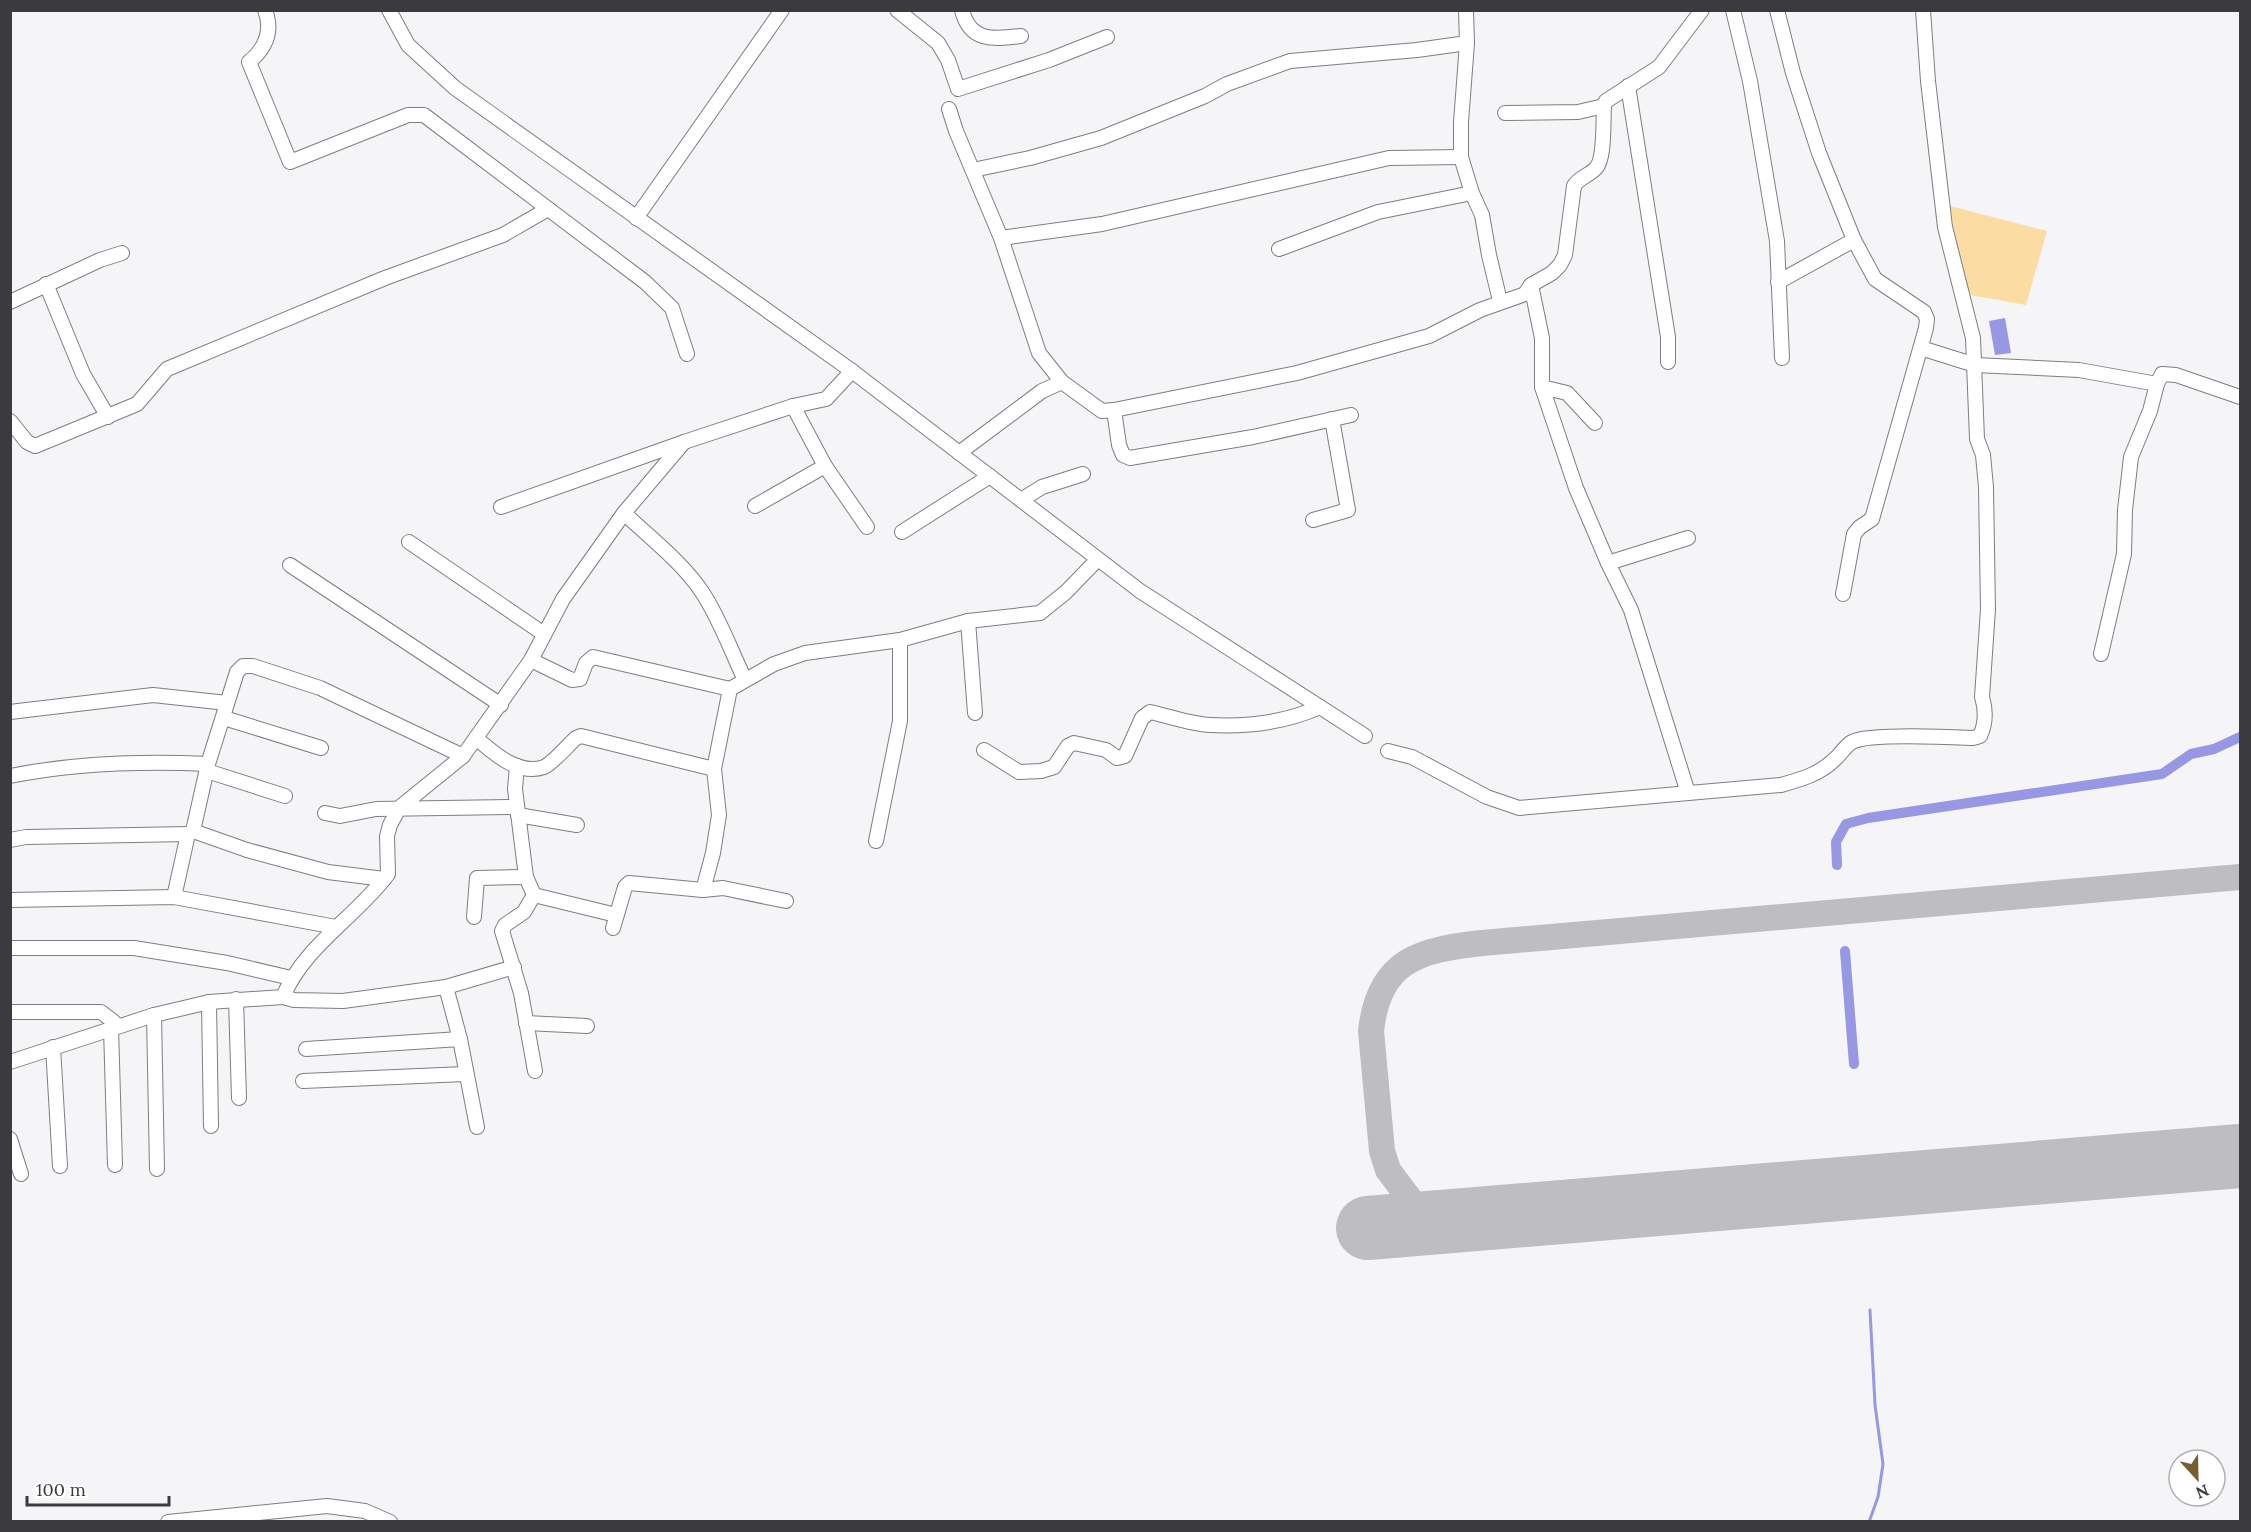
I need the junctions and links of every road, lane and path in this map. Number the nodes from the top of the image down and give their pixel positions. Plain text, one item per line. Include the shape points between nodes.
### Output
1 (265, 10) edge
2 (389, 10) edge
3 (782, 10) edge
4 (897, 10) edge
5 (962, 10) edge
6 (1466, 10) edge
7 (1702, 10) edge
8 (1733, 10) edge
9 (1777, 10) edge
10 (1923, 10) edge
11 (1021, 36) dead end
12 (1107, 37) dead end
13 (1467, 43) junction
14 (1628, 86) junction
15 (1604, 106) junction
16 (949, 109) dead end
17 (1506, 113) dead end
18 (1461, 157) junction
19 (973, 170) junction
20 (1472, 193) junction
21 (548, 209) junction
22 (636, 218) junction
23 (1001, 238) junction
24 (1854, 240) junction
25 (1279, 249) dead end
26 (122, 253) dead end
27 (1778, 282) junction
28 (46, 284) junction
29 (1531, 285) junction
30 (1500, 301) junction
31 (10, 302) edge
32 (1921, 348) junction
33 (687, 354) dead end
34 (1782, 358) dead end
35 (1668, 362) dead end
36 (1975, 365) junction
37 (852, 371) junction
38 (1062, 382) junction
39 (2157, 384) junction
40 (1542, 387) junction
41 (2241, 397) edge
42 (793, 406) junction
43 (1114, 410) junction
44 (1351, 415) dead end
45 (108, 417) junction
46 (1332, 419) junction
47 (10, 421) edge
48 (1595, 423) dead end
49 (684, 442) junction
50 (958, 453) junction
51 (825, 466) junction
52 (1083, 474) dead end
53 (990, 476) junction
54 (1021, 500) junction
55 (755, 506) dead end
56 (501, 507) dead end
57 (624, 513) junction
58 (1313, 520) dead end
59 (867, 527) dead end
60 (902, 532) dead end
61 (1688, 538) dead end
62 (409, 542) dead end
63 (1098, 559) junction
64 (1608, 563) junction
65 (290, 565) dead end
66 (1843, 594) dead end
67 (968, 621) junction
68 (544, 634) junction
69 (900, 640) junction
70 (2101, 654) dead end
71 (531, 660) junction
72 (745, 680) junction
73 (730, 689) junction
74 (227, 703) junction
75 (501, 705) junction
76 (1320, 707) junction
77 (10, 712) edge
78 (975, 713) dead end
79 (224, 718) junction
80 (1365, 736) dead end
81 (476, 738) junction
82 (321, 748) dead end
83 (984, 750) dead end
84 (1388, 751) dead end
85 (463, 756) junction
86 (517, 766) junction
87 (208, 768) junction
88 (714, 768) junction
89 (10, 776) edge
90 (1688, 793) junction
91 (285, 796) dead end
92 (399, 808) junction
93 (518, 811) junction
94 (325, 813) dead end
95 (577, 825) dead end
96 (191, 832) junction
97 (10, 840) edge
98 (876, 842) dead end
99 (526, 877) junction
100 (384, 879) junction
101 (703, 890) junction
102 (534, 896) junction
103 (174, 897) junction
104 (10, 900) edge
105 (786, 901) dead end
106 (474, 917) dead end
107 (336, 927) junction
108 (10, 948) edge
109 (514, 967) junction
110 (291, 978) junction
111 (446, 987) junction
112 (283, 997) junction
113 (236, 999) junction
114 (208, 1002) junction
115 (10, 1011) edge
116 (154, 1015) junction
117 (526, 1023) junction
118 (587, 1026) dead end
119 (111, 1028) junction
120 (460, 1039) junction
121 (53, 1047) junction
122 (306, 1049) dead end
123 (10, 1062) edge
124 (535, 1071) dead end
125 (465, 1074) junction
126 (303, 1081) dead end
127 (239, 1098) dead end
128 (211, 1126) dead end
129 (477, 1127) dead end
130 (10, 1139) edge
131 (115, 1165) dead end
132 (60, 1167) dead end
133 (157, 1169) dead end
134 (21, 1174) dead end
135 (168, 1521) edge
136 (390, 1521) edge

1 - 21 street via 269,33 258,55 249,62 290,162 408,115 424,115
2 - 22 street via 408,45 455,88
3 - 22 street
4 - 12 street via 938,43 958,89
5 - 11 street via 976,33 992,39
6 - 13 street
7 - 14 street via 1659,67
8 - 27 street via 1750,81 1777,241
9 - 24 street via 1819,153
10 - 36 street via 1945,227 1973,338
13 - 18 street
13 - 19 street via 1290,61 1101,138
14 - 15 street via 1610,96
14 - 35 street via 1668,337
15 - 17 street via 1578,112
15 - 29 street via 1601,158 1596,170 1574,186 1565,255 1552,273
16 - 19 street
18 - 20 street
18 - 23 street via 1389,158 1102,224
19 - 23 street
20 - 25 street via 1378,212
20 - 30 street via 1482,215
21 - 33 street via 612,256 672,308
21 - 45 street via 503,235 385,278 167,369 137,404
22 - 37 street
23 - 38 street via 1039,353
24 - 27 street
24 - 32 street via 1875,279 1924,312 1927,318
26 - 28 street
27 - 34 street
28 - 31 street
28 - 45 street via 83,374
29 - 30 street via 1525,294
29 - 40 street via 1542,338
30 - 43 street via 1418,340 1297,374
32 - 36 street
32 - 66 street via 1872,519 1854,534
36 - 39 street via 2079,370
36 - 90 street via 1977,439 1986,487 1988,609 1982,698 1985,708 1980,736 1860,740 1852,742 1808,777 1781,785
37 - 42 street via 826,399
37 - 50 street
38 - 43 street via 1102,411
38 - 50 street via 1042,391
39 - 41 street via 2162,374 2176,375
39 - 70 street via 2131,457 2124,554
40 - 48 street via 1567,393
40 - 64 street via 1576,488
42 - 49 street
42 - 51 street
43 - 46 street via 1119,445 1123,455 1130,458
44 - 46 street
45 - 47 street via 35,446
46 - 58 street via 1348,510
49 - 56 street
49 - 57 street
50 - 53 street
51 - 55 street
51 - 59 street
52 - 54 street
53 - 54 street
53 - 60 street
54 - 63 street
57 - 68 street
57 - 72 street via 702,591
61 - 64 street
62 - 68 street
63 - 67 street via 1040,613
63 - 76 street via 1140,591
64 - 90 street via 1631,610
65 - 75 street
67 - 69 street
67 - 78 street
68 - 71 street
69 - 72 street via 805,652
69 - 98 street via 900,721
71 - 73 street via 572,680 580,679 593,657
71 - 75 street
72 - 73 street
73 - 88 street
74 - 77 street via 153,695
74 - 79 street
74 - 85 street via 237,672 243,666 253,666 320,688
75 - 81 street
76 - 80 street
76 - 83 street via 1276,722 1208,725 1150,712 1142,718 1125,756 1117,758 1106,750 1074,743 1054,767 1041,771 1019,771
79 - 82 street
79 - 87 street
81 - 85 street
81 - 86 street
84 - 90 street via 1412,757 1487,797 1519,808
85 - 92 street
86 - 88 street via 545,766 581,736
86 - 93 street
87 - 89 street via 153,761
87 - 91 street
87 - 96 street
88 - 101 street via 719,814
92 - 93 street
92 - 94 street via 340,816
92 - 100 street via 387,836 388,874
93 - 95 street
93 - 99 street
96 - 97 street
96 - 100 street via 328,872
96 - 103 street
99 - 102 street
99 - 106 street via 477,878
100 - 107 street
101 - 102 street via 629,883 615,922
101 - 105 street via 723,888
102 - 109 street via 524,912 504,925 502,931
103 - 104 street
103 - 107 street
107 - 110 street
108 - 110 street via 134,948
109 - 111 street
109 - 117 street
110 - 112 street
111 - 112 street via 343,1001
111 - 120 street
112 - 113 street
113 - 114 street
113 - 127 street
114 - 116 street
114 - 128 street
115 - 119 street via 101,1012 114,1022
116 - 119 street
116 - 133 street
117 - 118 street
117 - 124 street
119 - 121 street
119 - 131 street
120 - 122 street
120 - 125 street
121 - 123 street
121 - 132 street
125 - 126 street
125 - 129 street
130 - 134 street
135 - 136 street via 327,1506 365,1511

